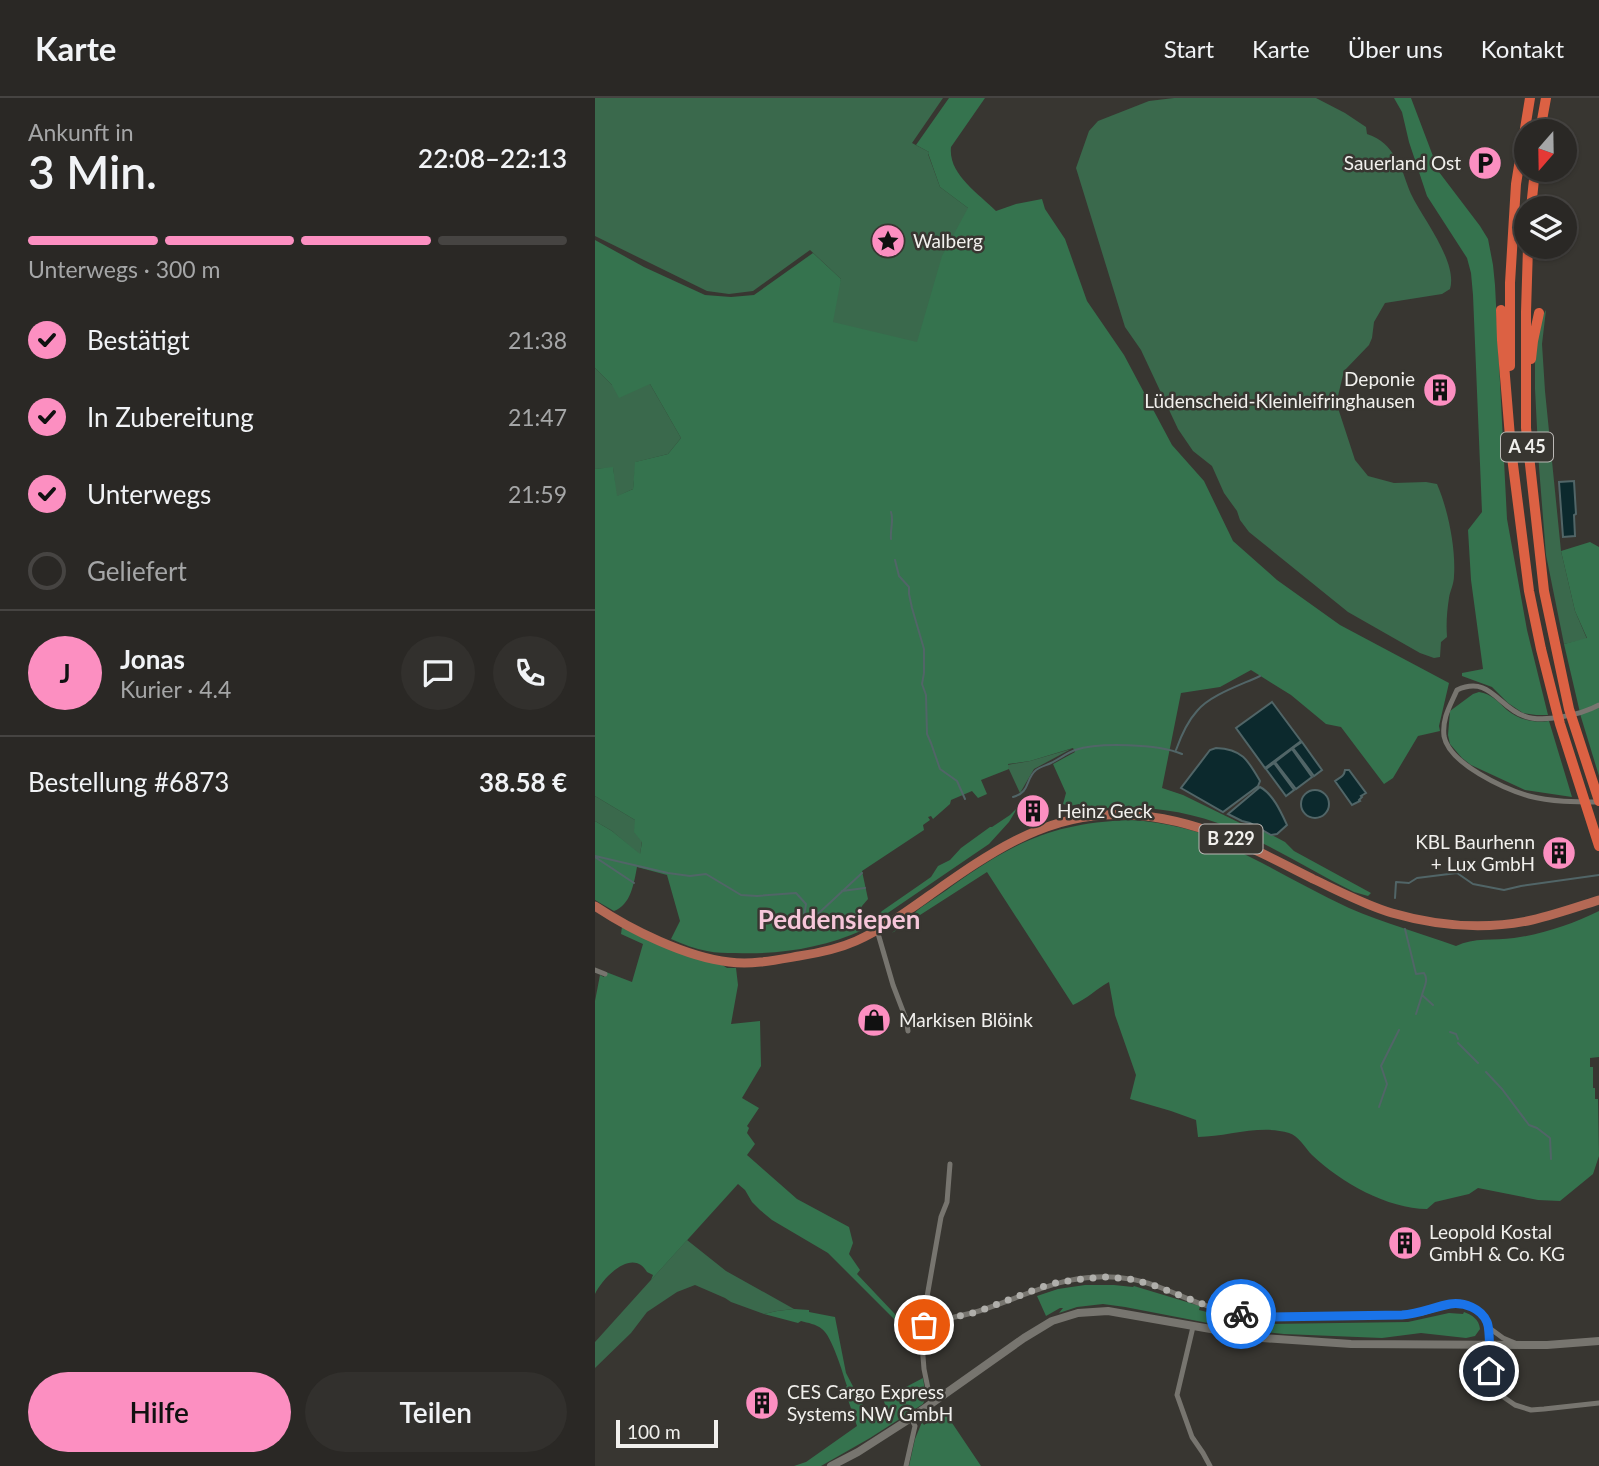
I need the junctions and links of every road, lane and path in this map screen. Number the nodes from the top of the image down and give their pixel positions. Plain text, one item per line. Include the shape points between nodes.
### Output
1 (1530, 98) edge
2 (1546, 98) edge
3 (1542, 119) edge
4 (1528, 259) edge
5 (1501, 310) dead end
6 (1539, 313) dead end
7 (1525, 419) junction
8 (1510, 420) junction
9 (1599, 705) edge
10 (1599, 802) edge
11 (1599, 846) edge
12 (1599, 900) edge
13 (595, 906) edge
14 (877, 930) junction
15 (595, 970) edge
16 (605, 974) dead end
17 (908, 1031) dead end
18 (950, 1164) dead end
19 (1193, 1327) junction
20 (1488, 1327) junction
21 (922, 1328) junction
22 (1599, 1341) edge
23 (1488, 1345) junction
24 (1521, 1345) junction
25 (931, 1403) junction
26 (1599, 1403) edge
27 (911, 1418) junction
28 (831, 1466) edge
29 (907, 1466) edge
30 (1210, 1466) edge

1 - 8 highway, A 45 via 1512,234
2 - 3 highway
4 - 7 highway, A 45
5 - 8 highway
6 - 7 highway
7 - 10 highway, A 45 via 1544,591 1575,730
8 - 11 highway, A 45 via 1529,591 1541,649
9 - 10 street via 1581,713 1525,717 1488,690 1464,687 1457,690 1447,709 1444,735 1449,748 1466,765 1506,786 1532,797
12 - 14 main road, B 229 via 1514,923 1432,922 1355,900 1213,831 1144,815 1104,815 1066,821 1015,840
13 - 14 main road, B 229 via 678,948 730,962 778,960 832,950
14 - 17 street
15 - 16 street
18 - 21 street
19 - 23 main road via 1351,1345
19 - 25 main road via 1108,1311 1078,1312 1024,1338
19 - 30 street via 1177,1395 1192,1437
20 - 21 street via 1482,1314 1460,1304 1402,1315 1245,1315 1150,1284 1104,1277 1050,1284
20 - 23 street
20 - 24 street
21 - 25 street
22 - 24 main road
23 - 24 main road
23 - 26 street via 1489,1371 1502,1396 1515,1405 1531,1410
25 - 27 main road
27 - 28 main road
27 - 29 street via 915,1426

